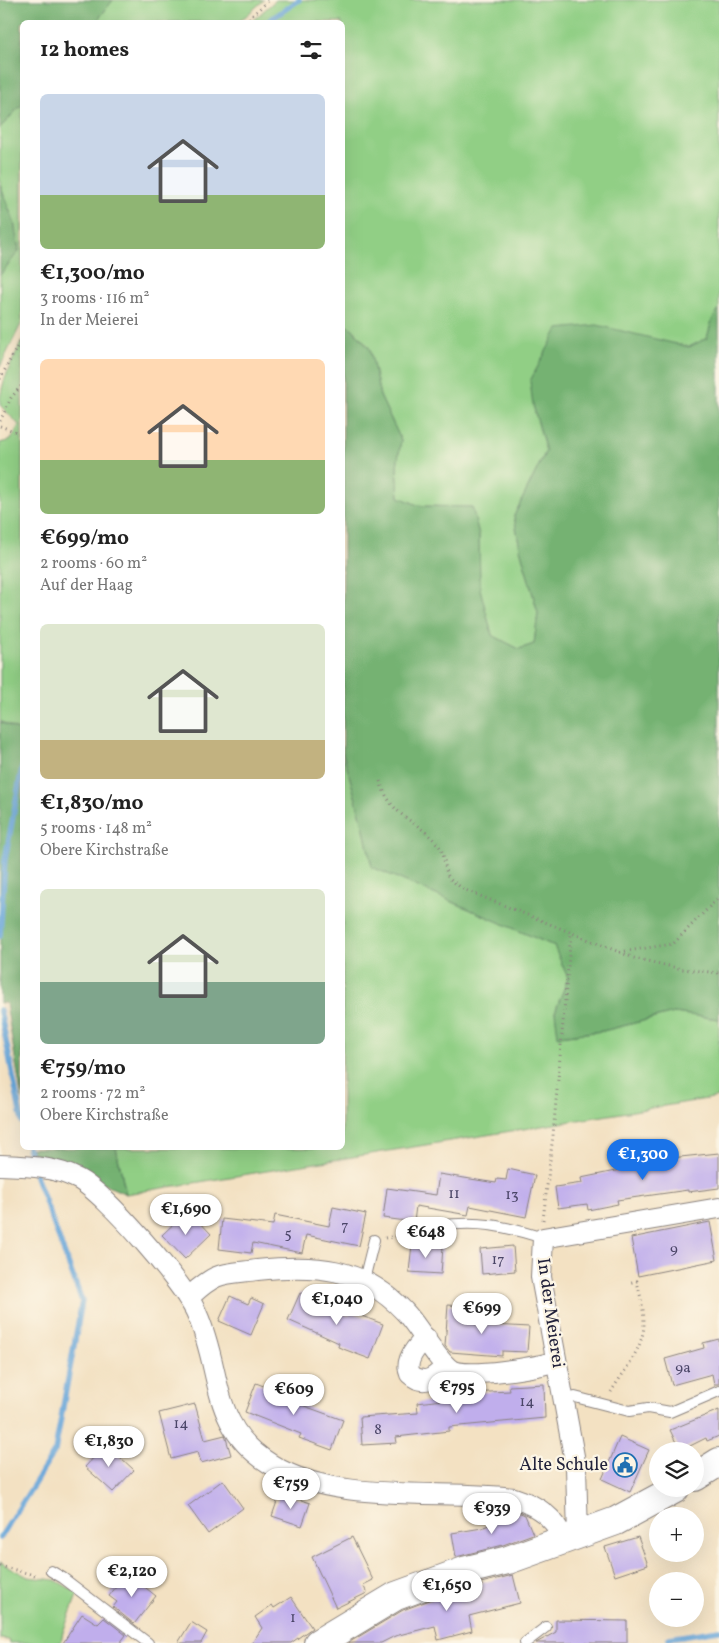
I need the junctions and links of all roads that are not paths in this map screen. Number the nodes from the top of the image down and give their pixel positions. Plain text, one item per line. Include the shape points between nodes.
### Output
1 (7, 1165) edge
2 (719, 1208) edge
3 (438, 1226) road end
4 (543, 1238) junction
5 (374, 1240) road end
6 (364, 1280) junction
7 (188, 1298) junction
8 (426, 1338) junction
9 (556, 1361) junction
10 (446, 1365) junction
11 (719, 1391) edge
12 (563, 1400) junction
13 (719, 1462) edge
14 (704, 1471) edge
15 (660, 1497) edge
16 (570, 1538) junction
17 (51, 1571) road end
18 (546, 1627) dead end
19 (148, 1643) edge
20 (318, 1643) edge
21 (525, 1643) edge

1 - 7 street via 40,1167 78,1179 100,1194
2 - 4 street, In der Meierei
3 - 4 lane via 480,1223 512,1228
4 - 9 street, In der Meierei via 542,1277
5 - 6 lane
6 - 7 street via 328,1268 256,1270 218,1276
6 - 8 street via 394,1301
7 - 16 street via 198,1314 230,1423 246,1445 272,1465 306,1480 360,1490 514,1498 546,1514
8 - 10 street
8 - 10 street via 410,1358 410,1374 420,1380 428,1380
9 - 10 street via 539,1367 466,1373 451,1370
9 - 12 street, In der Meierei
11 - 12 lane via 670,1412 648,1408 629,1411 575,1397
12 - 16 street, In der Meierei via 576,1467
13 - 14 main road
15 - 16 main road via 616,1521
16 - 20 main road via 396,1596
17 - 19 lane
18 - 21 lane

